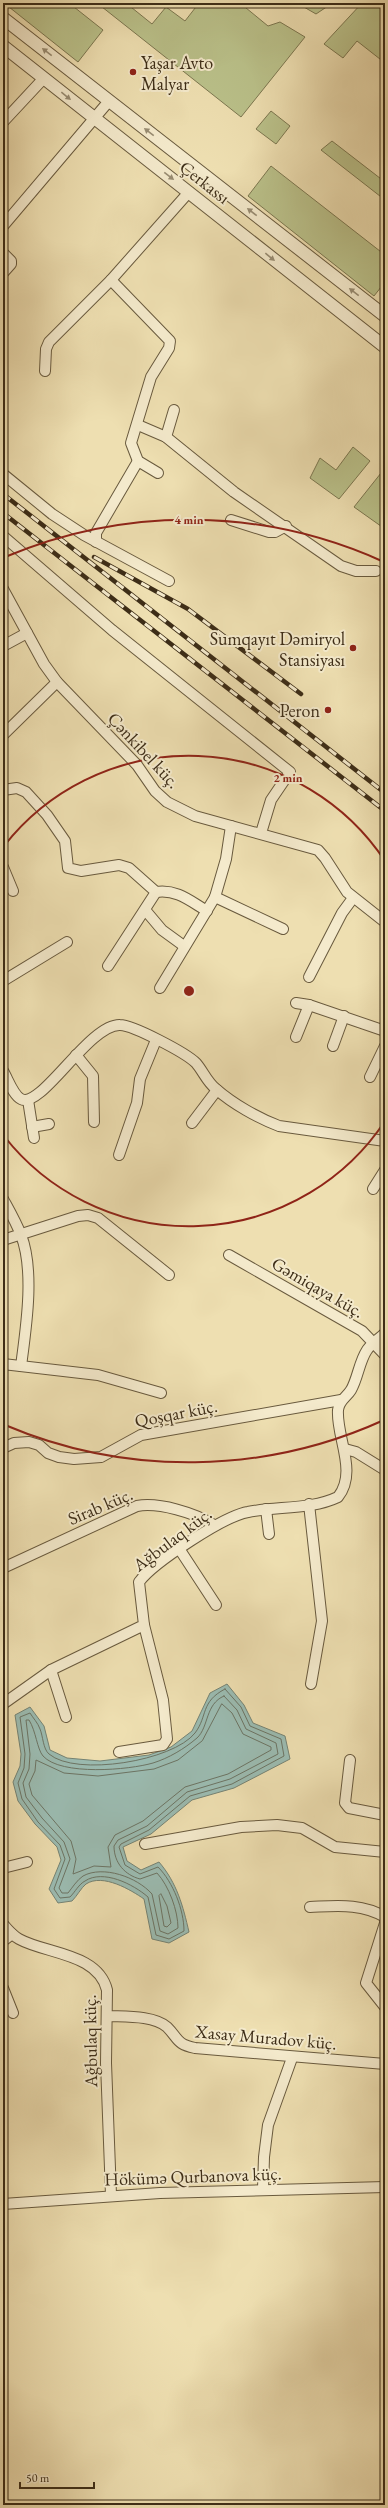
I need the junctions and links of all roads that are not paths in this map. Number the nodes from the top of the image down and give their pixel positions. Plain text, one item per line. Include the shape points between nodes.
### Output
1 (3, 18) edge
2 (3, 46) edge
3 (44, 78) junction
4 (109, 101) junction
5 (95, 118) junction
6 (3, 122) edge
7 (189, 192) junction
8 (3, 226) edge
9 (3, 253) edge
10 (3, 273) edge
11 (111, 280) junction
12 (385, 316) edge
13 (385, 347) edge
14 (45, 372) dead end
15 (174, 410) dead end
16 (138, 425) junction
17 (166, 437) junction
18 (138, 461) junction
19 (158, 473) dead end
20 (3, 474) edge
21 (231, 520) dead end
22 (286, 526) junction
23 (3, 536) edge
24 (96, 542) junction
25 (376, 571) dead end
26 (169, 581) dead end
27 (3, 589) edge
28 (27, 633) junction
29 (3, 646) edge
30 (57, 682) junction
31 (3, 735) edge
32 (3, 790) edge
33 (231, 826) junction
34 (262, 833) junction
35 (3, 867) edge
36 (13, 891) dead end
37 (156, 892) junction
38 (214, 897) junction
39 (353, 898) junction
40 (146, 911) junction
41 (207, 912) junction
42 (385, 922) edge
43 (283, 929) dead end
44 (67, 942) dead end
45 (184, 946) junction
46 (108, 966) dead end
47 (309, 977) dead end
48 (3, 981) edge
49 (160, 988) dead end
50 (296, 1004) dead end
51 (309, 1004) junction
52 (344, 1016) junction
53 (385, 1031) edge
54 (296, 1037) dead end
55 (156, 1040) junction
56 (333, 1046) dead end
57 (385, 1046) edge
58 (76, 1055) junction
59 (3, 1071) edge
60 (370, 1078) dead end
61 (217, 1090) junction
62 (28, 1100) junction
63 (94, 1122) dead end
64 (192, 1123) dead end
65 (49, 1124) dead end
66 (385, 1141) edge
67 (119, 1155) dead end
68 (385, 1170) edge
69 (374, 1189) dead end
70 (3, 1198) edge
71 (21, 1235) junction
72 (3, 1240) edge
73 (229, 1255) dead end
74 (169, 1274) dead end
75 (385, 1333) edge
76 (374, 1343) junction
77 (385, 1355) edge
78 (3, 1364) edge
79 (21, 1366) junction
80 (161, 1393) dead end
81 (340, 1400) junction
82 (3, 1448) edge
83 (345, 1449) junction
84 (385, 1470) edge
85 (309, 1504) junction
86 (266, 1509) junction
87 (214, 1525) junction
88 (269, 1534) dead end
89 (180, 1550) junction
90 (3, 1568) edge
91 (216, 1605) dead end
92 (144, 1625) junction
93 (51, 1670) junction
94 (311, 1684) dead end
95 (3, 1704) edge
96 (66, 1717) dead end
97 (119, 1752) dead end
98 (350, 1760) dead end
99 (385, 1815) edge
100 (145, 1844) dead end
101 (385, 1852) edge
102 (27, 1862) dead end
103 (3, 1868) edge
104 (310, 1907) dead end
105 (385, 1917) edge
106 (385, 1923) edge
107 (3, 1924) edge
108 (12, 1934) junction
109 (3, 1941) edge
110 (3, 1988) edge
111 (385, 2007) edge
112 (13, 2013) dead end
113 (107, 2016) junction
114 (292, 2058) junction
115 (385, 2064) edge
116 (385, 2187) edge
117 (264, 2189) junction
118 (111, 2196) junction
119 (3, 2204) edge

4 -> 1 street, Çerkassı
2 - 3 street, Çerkassı
3 -> 5 street, Çerkassı
3 - 6 street
4 - 5 street
12 -> 4 street, Çerkassı
5 -> 7 street, Çerkassı
5 - 8 street
7 - 11 street
7 -> 13 street, Çerkassı
9 - 10 street via 11,261
11 - 14 street via 49,342 46,349
11 - 16 street via 170,341 169,348 151,377
15 - 17 street
16 - 17 street
16 - 18 street via 131,443
17 - 22 street via 234,492
18 - 19 street
18 - 24 street via 96,533
20 - 24 street via 52,514
21 - 22 street via 269,532
22 - 25 street via 342,566 356,571
23 - 34 street via 112,630 290,772 271,800
24 - 26 street
27 - 28 street, Çənkibel küç.
28 - 29 street
28 - 30 street, Çənkibel küç.
30 - 31 street
30 - 33 street, Çənkibel küç. via 137,765 155,791 167,802 195,816
32 - 37 street via 17,788 26,792 47,815 65,840 68,868 81,871 118,865 129,868
33 - 34 street, Çənkibel küç.
33 - 38 street via 226,859
34 - 39 street, Çənkibel küç. via 318,850
35 - 36 street
37 - 40 street
37 - 41 street via 176,892
38 - 41 street
38 - 43 street
39 - 42 street, Çənkibel küç.
39 - 47 street via 342,913
40 - 45 street via 162,930
40 - 46 street
41 - 45 street
44 - 48 street
45 - 49 street
50 - 51 street
51 - 52 street
51 - 54 street
52 - 53 street
52 - 56 street
55 - 58 street via 133,1028 120,1025 100,1032
55 - 61 street via 188,1056
55 - 67 street via 140,1079 137,1103
57 - 60 street
58 - 62 street via 53,1081
58 - 63 street via 93,1076
59 - 62 street via 18,1097
61 - 64 street
61 - 66 street via 264,1120 279,1126
62 - 65 street via 33,1132
68 - 69 street
70 - 71 street
71 - 72 street
71 - 74 street via 88,1215 98,1218
71 - 79 street via 27,1293
73 - 76 street, Gəmiqaya küç. via 362,1331
75 - 76 street
76 - 77 street, Gəmiqaya küç.
76 - 81 street via 364,1355 351,1389
78 - 79 street
79 - 80 street via 98,1375
81 - 82 street, Qoşqar küç. via 141,1435 101,1457 59,1457 30,1442 14,1443
81 - 83 street, Ağbulaq küç. via 338,1417
83 - 84 street via 356,1452
83 - 85 street, Ağbulaq küç. via 342,1493 332,1500
85 - 86 street, Ağbulaq küç.
85 - 94 street via 322,1621
86 - 87 street, Ağbulaq küç. via 240,1514
86 - 88 street
87 - 89 street, Ağbulaq küç.
87 - 90 street, Sirab küç. via 161,1505 137,1506
89 - 91 street
89 - 92 street, Ağbulaq küç. via 139,1582
92 - 93 street
92 - 97 street via 163,1700 167,1739 163,1745
93 - 95 street
93 - 96 street
98 - 99 street via 345,1804 349,1808
100 - 101 street via 241,1827 277,1825 302,1828 335,1847
102 - 103 street
104 - 105 street via 359,1907 373,1910
106 - 111 street via 366,1982
107 - 108 street, Ağbulaq küç.
108 - 109 street
108 - 113 street, Ağbulaq küç. via 21,1940 65,1954 99,1974 107,1990
110 - 112 street
113 - 114 street, Xasay Muradov küç. via 158,2022 167,2027 184,2046
113 - 118 street, Ağbulaq küç. via 106,2063
114 - 115 street, Xasay Muradov küç.
114 - 117 street via 268,2125 264,2151
116 - 117 street, Hökümə Qurbanova küç.
117 - 118 street, Hökümə Qurbanova küç.
118 - 119 street, Hökümə Qurbanova küç.

